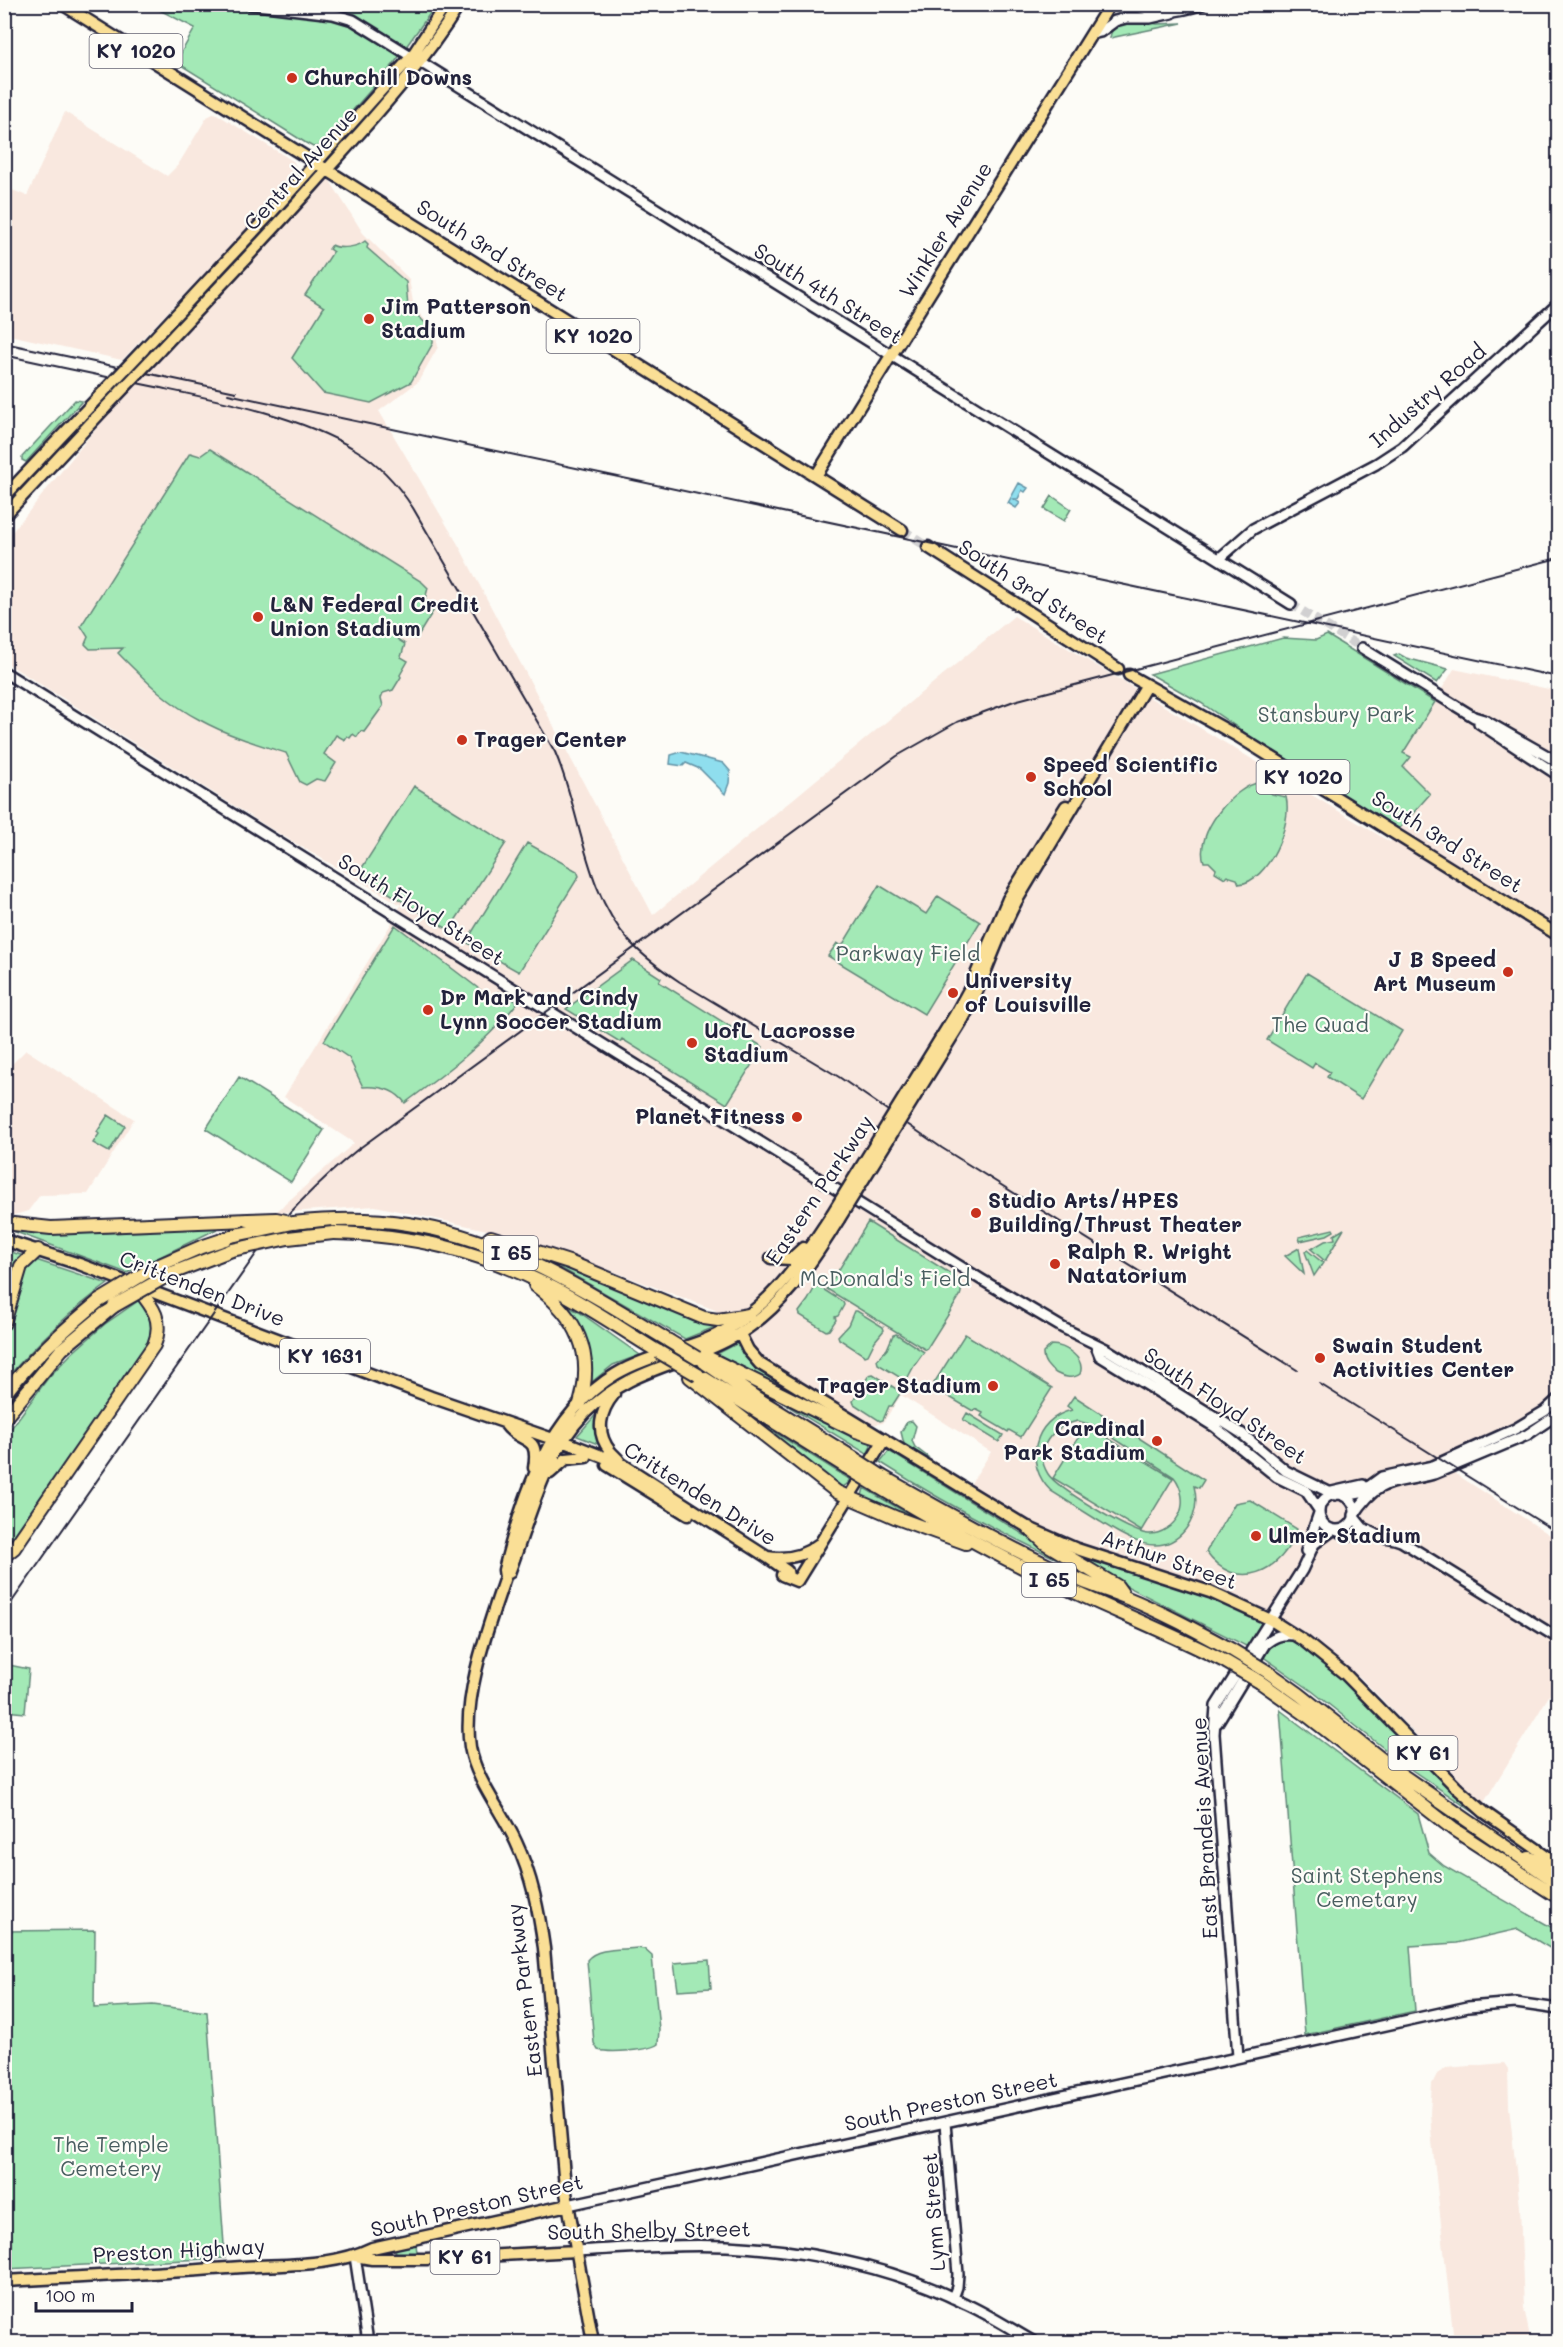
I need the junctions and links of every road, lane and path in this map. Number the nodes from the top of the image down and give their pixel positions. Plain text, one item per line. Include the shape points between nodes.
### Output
1 (62, 4) edge
2 (247, 4) edge
3 (446, 4) edge
4 (460, 4) edge
5 (1110, 4) edge
6 (1131, 4) edge
7 (1203, 4) edge
8 (1172, 13) junction
9 (1092, 34) junction
10 (411, 56) junction
11 (421, 62) junction
12 (315, 164) junction
13 (326, 171) junction
14 (1558, 304) edge
15 (892, 355) junction
16 (816, 476) junction
17 (4, 497) edge
18 (4, 516) edge
19 (902, 530) tunnel mouth
20 (928, 547) tunnel mouth
21 (1220, 558) junction
22 (1291, 604) tunnel mouth
23 (1362, 648) tunnel mouth
24 (1118, 669) dead end
25 (4, 672) edge
26 (1129, 675) dead end
27 (1146, 686) junction
28 (1474, 717) junction
29 (1558, 762) edge
30 (1558, 775) edge
31 (1558, 935) edge
32 (836, 1216) junction
33 (4, 1223) edge
34 (293, 1223) junction
35 (823, 1229) junction
36 (4, 1240) edge
37 (483, 1244) junction
38 (38, 1250) junction
39 (771, 1258) dead end
40 (509, 1268) junction
41 (134, 1284) junction
42 (750, 1320) junction
43 (4, 1323) edge
44 (740, 1334) junction
45 (1096, 1346) junction
46 (719, 1367) junction
47 (694, 1376) junction
48 (624, 1384) junction
49 (4, 1395) edge
50 (1558, 1399) edge
51 (580, 1404) junction
52 (1558, 1414) edge
53 (4, 1419) edge
54 (504, 1422) junction
55 (884, 1440) junction
56 (559, 1442) junction
57 (586, 1457) junction
58 (849, 1462) junction
59 (622, 1464) junction
60 (539, 1479) junction
61 (1379, 1479) junction
62 (880, 1482) junction
63 (1335, 1494) junction
64 (848, 1498) junction
65 (1319, 1512) junction
66 (1354, 1516) junction
67 (1029, 1528) junction
68 (1334, 1530) junction
69 (1381, 1536) junction
70 (822, 1542) junction
71 (984, 1546) junction
72 (4, 1556) edge
73 (767, 1557) junction
74 (793, 1578) junction
75 (1293, 1583) junction
76 (1125, 1597) junction
77 (1271, 1620) junction
78 (1293, 1635) junction
79 (1558, 1638) edge
80 (1229, 1656) junction
81 (1264, 1677) junction
82 (1214, 1734) junction
83 (1516, 1853) junction
84 (1558, 1864) edge
85 (1558, 1868) edge
86 (1558, 1883) edge
87 (1558, 1897) edge
88 (1558, 2009) edge
89 (1238, 2057) junction
90 (945, 2122) junction
91 (568, 2205) junction
92 (576, 2251) junction
93 (355, 2256) junction
94 (4, 2281) edge
95 (953, 2298) junction
96 (369, 2343) edge
97 (593, 2343) edge
98 (1034, 2343) edge

1 - 12 main road, South 3rd Street / KY 1020
2 - 10 main road, South 4th Street via 345,16
3 - 10 main road, Central Avenue
4 - 11 main road, Central Avenue
5 - 9 main road, Winkler Avenue
6 - 8 main road
7 - 8 main road
8 - 9 main road via 1126,18
9 - 15 main road, Winkler Avenue
10 - 11 main road, South 4th Street
10 - 12 main road, Central Avenue
11 - 13 main road, Central Avenue
11 - 15 main road, South 4th Street
12 - 13 main road, South 3rd Street / KY 1020
12 - 17 main road, Central Avenue, bridge
13 - 16 main road, South 3rd Street / KY 1020
13 - 18 main road, Central Avenue, bridge
14 - 21 main road, Industry Road via 1402,447 1363,472 1253,529
15 - 16 main road, Winkler Avenue
15 - 21 main road, South 4th Street
16 - 19 main road, South 3rd Street
20 - 24 main road, South 3rd Street
21 - 22 main road, South 4th Street
23 - 28 main road
25 - 45 main road, South Floyd Street via 982,1280
26 - 27 main road, South 3rd Street
27 - 31 main road, South 3rd Street / KY 1020 via 1239,737
27 - 32 main road, Eastern Parkway, bridge via 1008,899 959,1017
28 - 29 main road
28 - 30 main road
32 - 35 main road, Eastern Parkway
32 - 42 main road, Eastern Parkway via 814,1258 784,1298
33 - 34 highway, bridge via 51,1228 276,1219
34 - 37 highway, I 65 via 344,1220 408,1224
34 - 49 highway, I 65, bridge via 201,1247 155,1267 99,1300 61,1332
35 - 39 main road via 794,1258
35 - 42 main road, Eastern Parkway
36 - 38 main road, Crittenden Drive / KY 1631
37 - 42 highway via 491,1237 532,1249 704,1318
37 - 46 highway, I 65, bridge via 556,1275
38 - 41 main road, Crittenden Drive / KY 1631
38 - 43 highway via 21,1266
40 - 47 highway, I 65, bridge via 563,1293
40 - 51 highway via 553,1298 577,1333 586,1367
40 - 53 highway, I 65, bridge via 438,1244 373,1234 288,1238 232,1250 172,1273 114,1306 51,1359
41 - 54 main road, Crittenden Drive / KY 1631
41 - 72 highway via 153,1306 158,1319 154,1345 14,1548
42 - 44 main road, Eastern Parkway
42 - 51 main road, Eastern Parkway via 617,1373
44 - 48 main road, Eastern Parkway
44 - 55 main road, Arthur Street via 760,1364
45 - 63 main road, South Floyd Street via 1241,1433 1286,1471
45 - 65 main road, South Floyd Street via 1100,1356 1209,1423 1277,1478 1306,1491
46 - 55 highway via 856,1431
46 - 58 highway, I 65
47 - 58 highway, I 65
47 - 64 highway via 743,1421
48 - 56 main road, Eastern Parkway via 586,1412
48 - 59 main road via 606,1405 600,1426 604,1441
50 - 61 main road via 1515,1429 1433,1466
51 - 56 main road, Eastern Parkway via 561,1426
52 - 66 main road via 1527,1435 1434,1474 1380,1486
54 - 56 main road, Crittenden Drive / KY 1631
54 - 60 main road via 534,1446
55 - 64 main road
55 - 67 main road, Arthur Street
56 - 57 main road, Crittenden Drive
56 - 59 main road, Crittenden Drive
56 - 60 main road, Eastern Parkway
57 - 60 main road via 564,1460
57 - 74 main road, Crittenden Drive via 609,1466
58 - 62 highway, I 65, bridge
59 - 73 main road, Crittenden Drive
60 - 91 main road, Eastern Parkway via 516,1525 505,1577 478,1665 469,1732 470,1749 521,1853 538,1910
61 - 63 main road
61 - 63 main road via 1360,1493
62 - 71 highway, I 65
62 - 76 highway, I 65 via 1037,1560
63 - 65 main road via 1325,1500
63 - 66 main road via 1351,1502
64 - 70 main road
64 - 71 highway via 947,1537
65 - 68 main road via 1324,1525
65 - 75 main road, East Brandeis Avenue
66 - 68 main road via 1346,1527
66 - 69 main road via 1364,1528
67 - 76 highway via 1045,1543 1117,1586
67 - 77 main road, Arthur Street via 1077,1549 1210,1592
68 - 69 main road
68 - 75 main road, East Brandeis Avenue via 1314,1544
69 - 79 main road via 1405,1542
70 - 73 main road via 791,1557
70 - 74 main road
71 - 80 highway, I 65 via 1052,1581
73 - 74 main road, Crittenden Drive
75 - 77 main road, East Brandeis Avenue
76 - 80 highway, I 65 via 1195,1629
77 - 78 main road, Arthur Street
77 - 82 main road, East Brandeis Avenue via 1216,1706
78 - 82 main road via 1274,1637 1258,1653 1221,1714
78 - 84 main road, Arthur Street / KY 61 via 1345,1674 1467,1798
80 - 81 highway, I 65, bridge
81 - 83 highway, I 65 via 1299,1694 1399,1773
81 - 87 highway, I 65 via 1453,1829
82 - 89 main road, East Brandeis Avenue
83 - 85 highway
83 - 86 highway, I 65
88 - 89 main road, South Preston Street / KY 61 via 1516,2003 1480,2005
89 - 90 main road, South Preston Street / KY 61
90 - 91 main road, South Preston Street / KY 61
90 - 95 main road, Lynn Street via 958,2274
91 - 92 main road, Eastern Parkway
91 - 93 main road, South Preston Street / KY 61 via 372,2248
92 - 93 main road, South Shelby Street / KY 61 via 426,2259
92 - 95 main road, South Shelby Street / KY 61 via 692,2246 768,2249 861,2266
92 - 97 main road, Eastern Parkway
93 - 94 main road, Preston Highway / KY 61 via 264,2266
93 - 96 main road
95 - 98 main road, South Shelby Street

